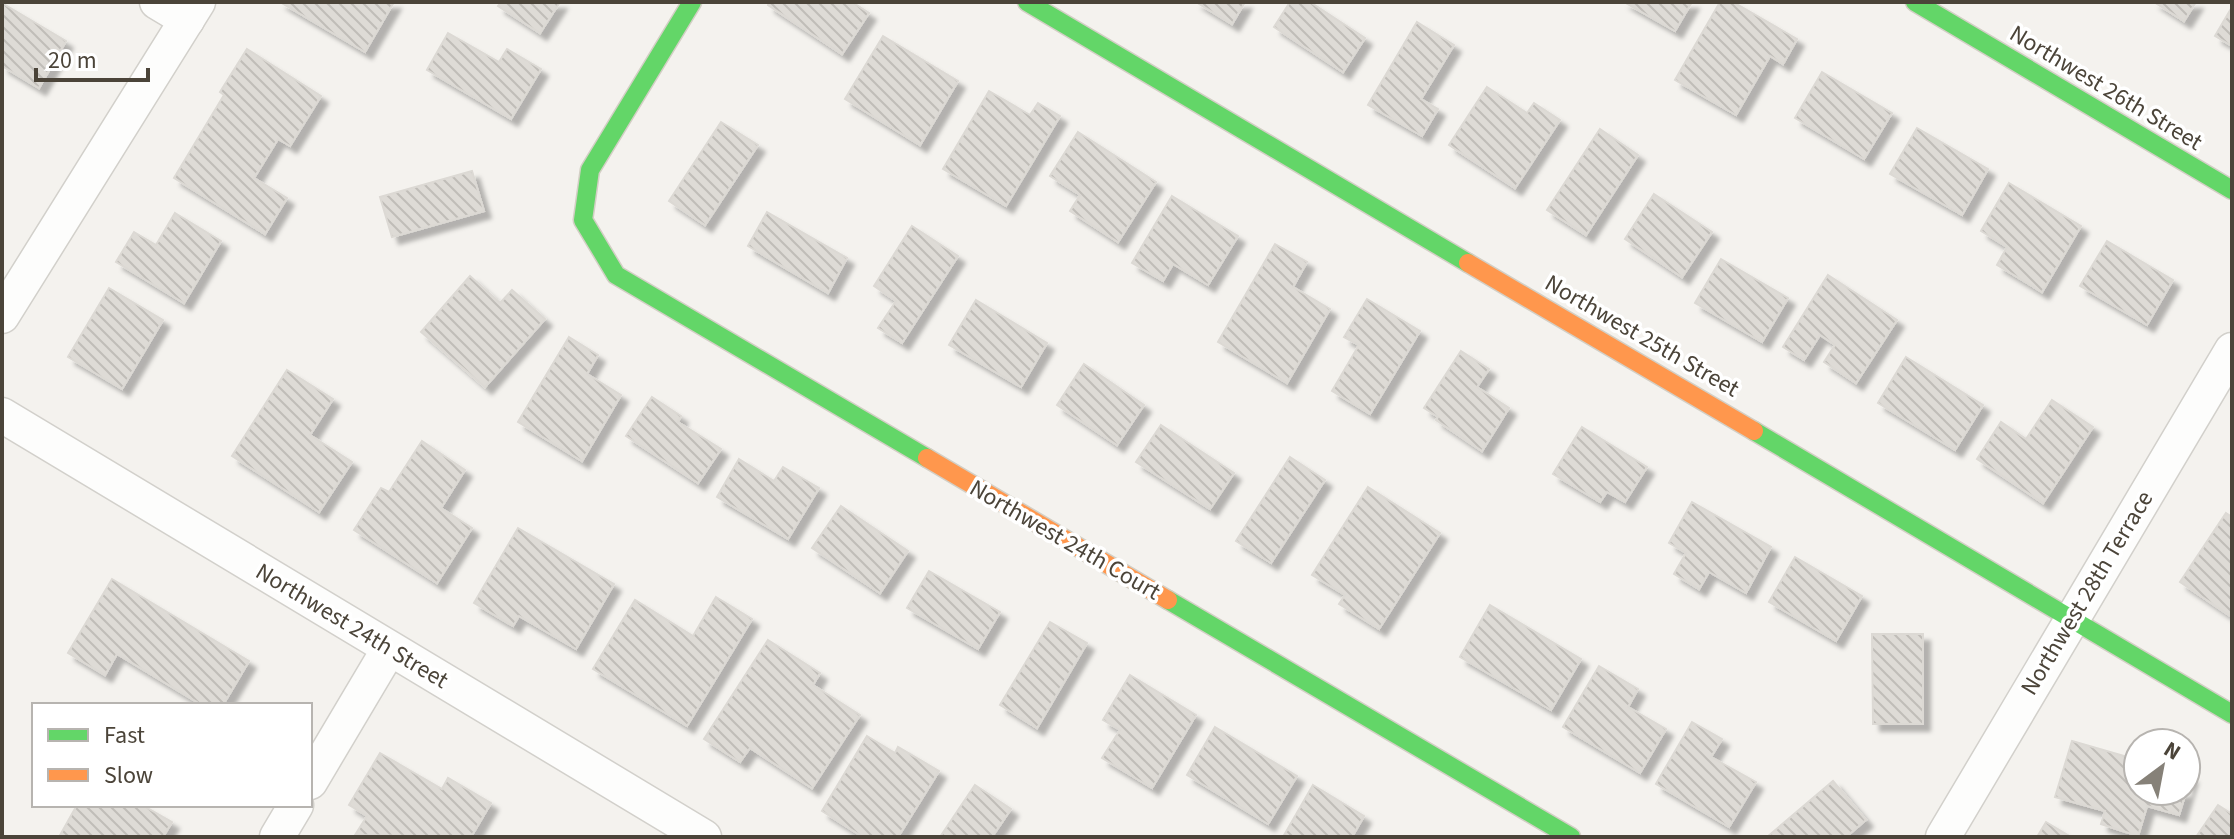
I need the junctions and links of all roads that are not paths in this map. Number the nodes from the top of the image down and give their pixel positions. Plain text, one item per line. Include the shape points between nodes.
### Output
1 (157, 2) edge
2 (692, 2) edge
3 (1027, 2) edge
4 (1915, 2) edge
5 (192, 11) edge
6 (2232, 190) edge
7 (2, 316) edge
8 (2232, 350) edge
9 (2, 415) edge
10 (2072, 616) junction
11 (389, 649) junction
12 (2232, 714) edge
13 (312, 779) edge
14 (295, 807) edge
15 (277, 837) edge
16 (704, 837) edge
17 (1571, 837) edge
18 (1943, 837) edge

1 - 5 street
2 - 17 street, Northwest 24th Court via 590,170 583,220 616,275
3 - 10 street, Northwest 25th Street
4 - 6 street, Northwest 26th Street
5 - 7 street
8 - 10 street, Northwest 28th Terrace
9 - 11 street, Northwest 24th Street
10 - 12 street, Northwest 25th Street
10 - 18 street, Northwest 28th Terrace
11 - 13 street
11 - 16 street, Northwest 24th Street
14 - 15 street

